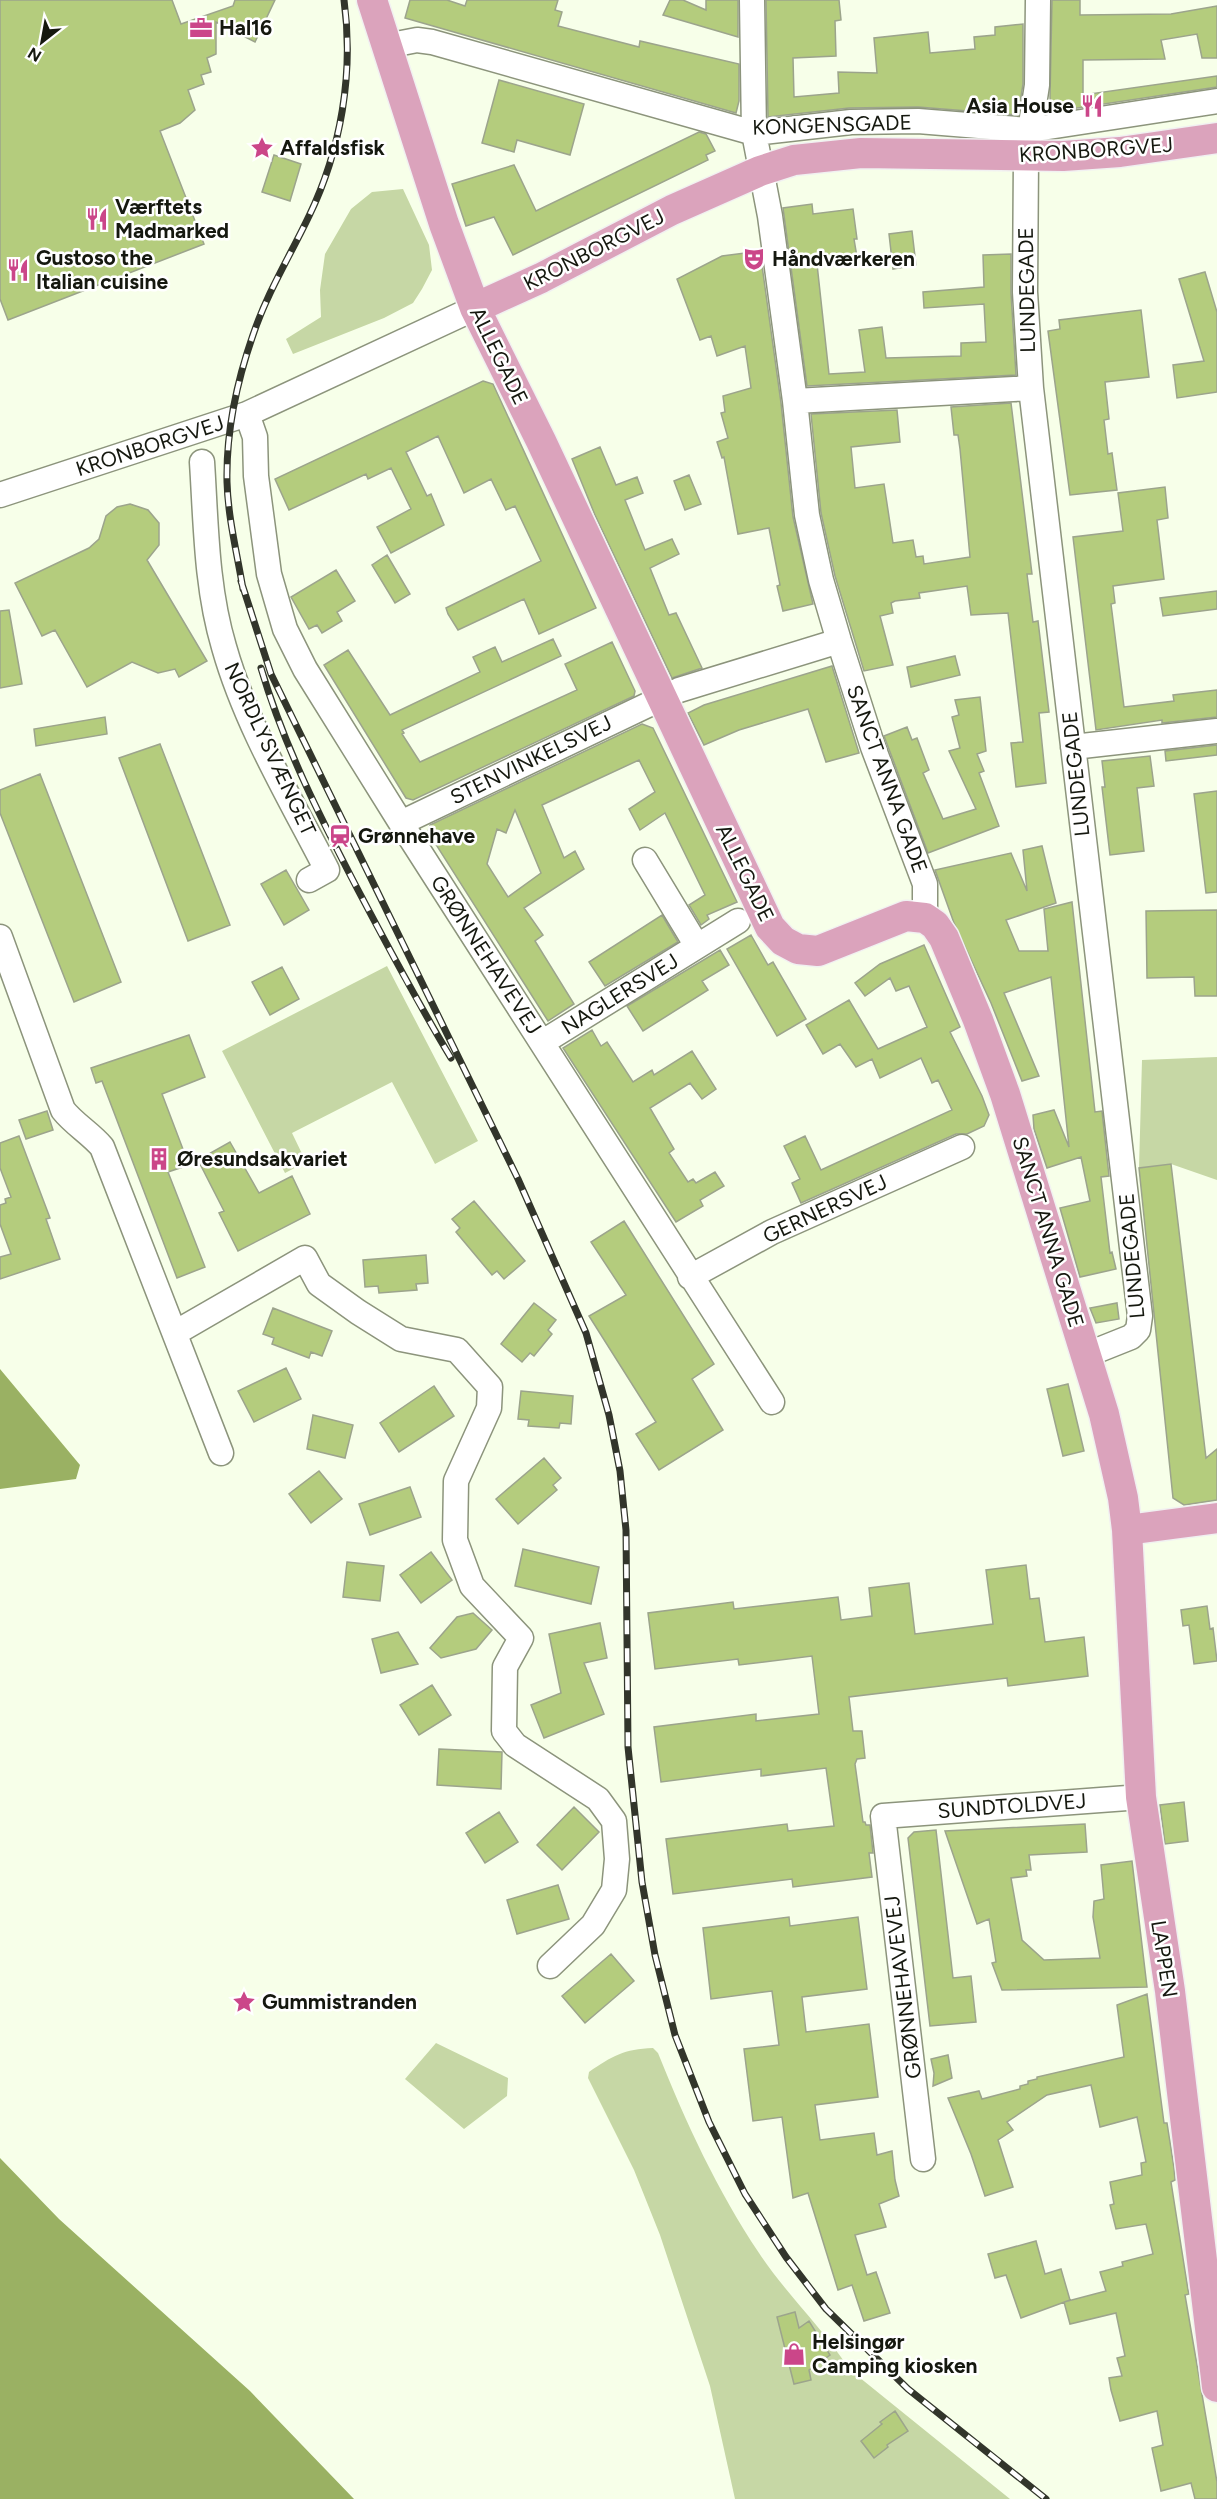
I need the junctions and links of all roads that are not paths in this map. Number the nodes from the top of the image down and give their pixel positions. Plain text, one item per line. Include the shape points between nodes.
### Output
1 (372, 0) edge
2 (752, 0) edge
3 (1038, 0) edge
4 (386, 46) junction
5 (1217, 101) edge
6 (754, 133) junction
7 (1217, 138) edge
8 (1027, 143) junction
9 (760, 171) junction
10 (476, 308) junction
11 (1031, 388) junction
12 (795, 401) junction
13 (247, 414) junction
14 (202, 462) dead end
15 (0, 495) edge
16 (838, 641) junction
17 (661, 698) junction
18 (1217, 731) edge
19 (1073, 747) junction
20 (401, 823) junction
21 (645, 860) dead end
22 (309, 880) dead end
23 (925, 918) junction
24 (738, 921) dead end
25 (0, 937) edge
26 (698, 946) junction
27 (543, 1042) junction
28 (962, 1147) dead end
29 (690, 1277) junction
30 (175, 1333) junction
31 (1086, 1355) junction
32 (772, 1402) dead end
33 (221, 1453) dead end
34 (1217, 1518) edge
35 (1127, 1530) junction
36 (1141, 1797) junction
37 (883, 1816) joint
38 (550, 1966) dead end
39 (923, 2159) dead end
40 (1217, 2387) edge

1 - 4 main road, ALLEGADE
2 - 6 street, SANCT ANNA GADE
3 - 8 street, LUNDEGADE via 1037,85
4 - 6 street, KONGENSGADE via 417,40 432,42
4 - 10 main road, ALLEGADE
5 - 8 street, KONGENSGADE
6 - 8 street, KONGENSGADE via 851,122 918,121
6 - 9 street, SANCT ANNA GADE
7 - 8 main road, KRONBORGVEJ via 1111,153
8 - 9 main road, KRONBORGVEJ via 844,154 794,160
8 - 11 street, LUNDEGADE via 1025,292
9 - 10 main road, KRONBORGVEJ via 672,210
9 - 12 street, SANCT ANNA GADE via 770,216
10 - 13 street, KRONBORGVEJ
10 - 17 main road, ALLEGADE
11 - 12 street
11 - 19 street, LUNDEGADE
12 - 16 street, SANCT ANNA GADE via 807,515
13 - 15 street, KRONBORGVEJ
13 - 20 street, GRØNNEHAVEVEJ via 255,437 269,574 285,629 305,669
14 - 22 street, NORDLYSVÆNGET via 208,563 223,644 264,748 327,870
16 - 17 street
16 - 23 street, SANCT ANNA GADE via 925,884
17 - 20 street, STENVINKELSVEJ
17 - 23 main road, ALLEGADE via 770,927 783,941 798,950 818,951 906,916
18 - 19 street
19 - 31 street, LUNDEGADE via 1140,1316 1138,1330 1131,1337
20 - 27 street, GRØNNEHAVEVEJ
21 - 26 street, NAGLERSVEJ
23 - 31 main road, SANCT ANNA GADE via 944,938 978,1020
24 - 26 street, NAGLERSVEJ
25 - 30 street via 63,1110 102,1147
26 - 27 street, NAGLERSVEJ
27 - 29 street, GRØNNEHAVEVEJ
28 - 29 street, GERNERSVEJ via 771,1232
29 - 32 street, GRØNNEHAVEVEJ
30 - 33 street
30 - 38 street via 305,1258 319,1284 358,1312 401,1339 457,1350 490,1387 489,1408 456,1481 455,1540 472,1586 521,1638 505,1667 504,1731 515,1744 598,1799 614,1821 614,1890 593,1925
31 - 35 main road, SANCT ANNA GADE via 1124,1498
34 - 35 main road
35 - 36 main road, LAPPEN
36 - 37 street, SUNDTOLDVEJ
36 - 40 main road, LAPPEN via 1170,1991
37 - 39 street, GRØNNEHAVEVEJ

